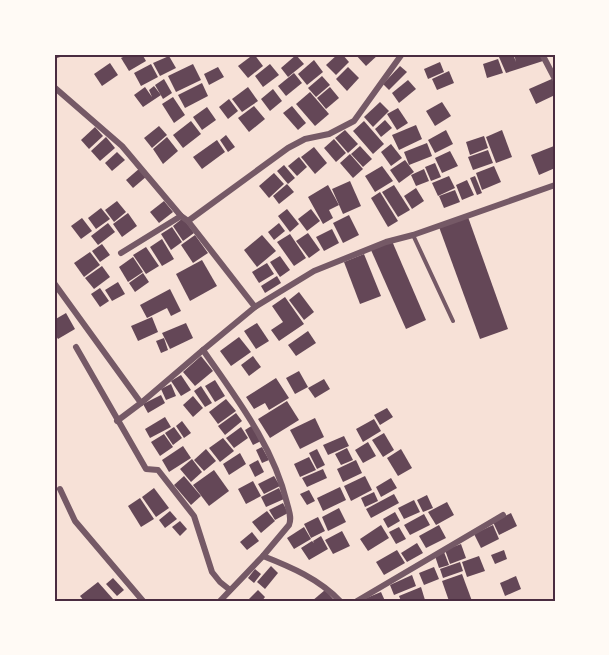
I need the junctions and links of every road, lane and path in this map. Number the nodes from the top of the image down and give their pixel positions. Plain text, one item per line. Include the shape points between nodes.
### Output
1 (60, 54) edge
2 (402, 54) edge
3 (542, 54) edge
4 (54, 56) edge
5 (555, 79) edge
6 (54, 87) edge
7 (555, 185) edge
8 (181, 216) junction
9 (188, 221) junction
10 (412, 235) junction
11 (122, 253) dead end
12 (54, 283) edge
13 (255, 307) junction
14 (453, 321) dead end
15 (76, 347) dead end
16 (203, 350) junction
17 (141, 403) junction
18 (117, 421) junction
19 (60, 489) dead end
20 (503, 515) dead end
21 (263, 556) junction
22 (230, 590) junction
23 (143, 601) edge
24 (220, 601) edge
25 (340, 601) edge
26 (357, 601) edge

1 - 4 street
2 - 9 street via 354,121 328,135 305,139 288,148
3 - 5 street
6 - 8 street via 122,146
7 - 10 street
8 - 9 street
8 - 11 street
9 - 13 street
10 - 13 street via 314,271
10 - 14 lane
12 - 17 street
13 - 16 street
15 - 18 street
16 - 17 street
16 - 21 street via 254,424 283,485 291,523
17 - 18 street
18 - 22 street via 146,469 158,470 194,516 212,572
19 - 23 street via 75,521
20 - 26 street
21 - 22 street
21 - 25 street via 322,585
22 - 24 street

